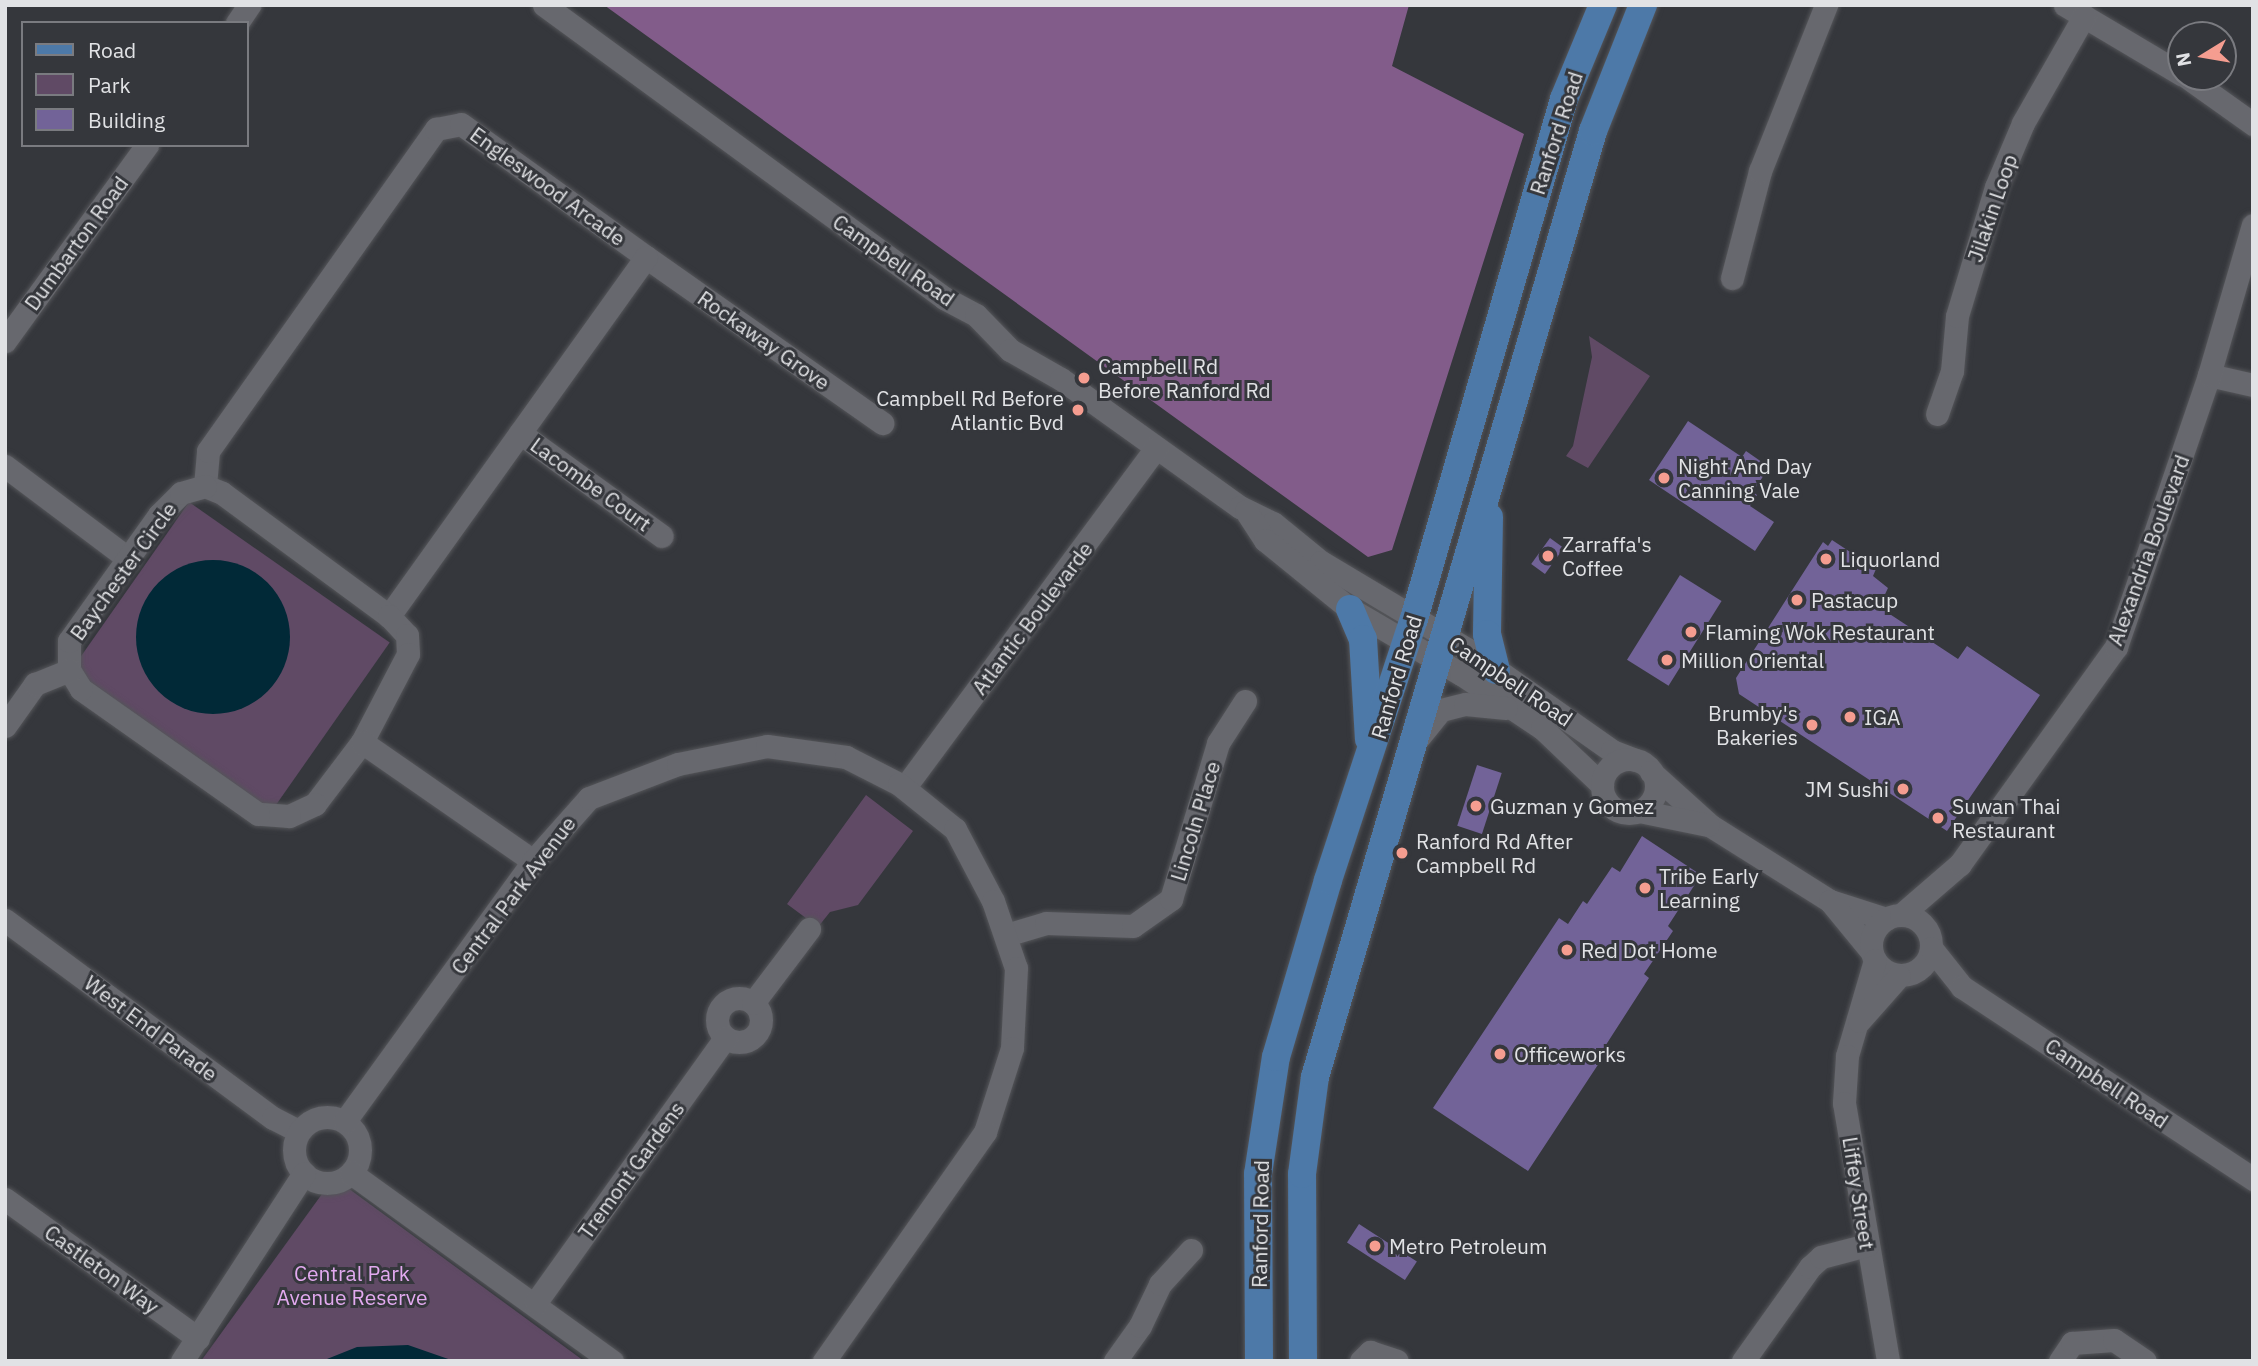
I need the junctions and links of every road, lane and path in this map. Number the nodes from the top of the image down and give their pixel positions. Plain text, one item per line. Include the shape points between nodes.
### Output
1 (249, 5) edge
2 (544, 5) edge
3 (1603, 5) edge
4 (1643, 5) edge
5 (1826, 5) edge
6 (2074, 11) edge
7 (238, 21) edge
8 (2167, 66) edge
9 (2207, 91) edge
10 (2253, 124) edge
11 (147, 147) edge
12 (2253, 225) edge
13 (646, 257) junction
14 (1732, 278) dead end
15 (5, 341) edge
16 (2209, 375) junction
17 (2253, 385) edge
18 (1937, 414) dead end
19 (882, 423) dead end
20 (520, 433) junction
21 (1156, 448) junction
22 (5, 466) edge
23 (1489, 483) junction
24 (205, 486) junction
25 (1246, 511) junction
26 (662, 536) dead end
27 (129, 558) junction
28 (1350, 609) junction
29 (389, 616) junction
30 (1410, 631) junction
31 (1443, 649) junction
32 (69, 670) junction
33 (1496, 670) junction
34 (1245, 701) dead end
35 (1516, 710) junction
36 (5, 726) edge
37 (362, 742) junction
38 (1412, 747) junction
39 (1370, 759) junction
40 (1643, 766) junction
41 (1602, 785) junction
42 (905, 787) junction
43 (1639, 811) junction
44 (1711, 826) junction
45 (533, 861) junction
46 (1951, 875) junction
47 (1830, 901) junction
48 (1894, 917) junction
49 (5, 919) edge
50 (809, 929) dead end
51 (1006, 935) junction
52 (1930, 940) junction
53 (1873, 955) junction
54 (1904, 975) junction
55 (1962, 987) junction
56 (1855, 1026) junction
57 (345, 1121) junction
58 (299, 1131) junction
59 (351, 1172) junction
60 (304, 1173) junction
61 (2253, 1179) edge
62 (5, 1199) edge
63 (1867, 1245) junction
64 (1191, 1251) dead end
65 (536, 1302) junction
66 (198, 1338) junction
67 (182, 1361) edge
68 (612, 1361) edge
69 (824, 1361) edge
70 (1115, 1361) edge
71 (1259, 1361) edge
72 (1303, 1361) edge
73 (1361, 1361) edge
74 (1397, 1361) edge
75 (1743, 1361) edge
76 (1888, 1361) edge
77 (2060, 1361) edge
78 (2145, 1361) edge

1 - 7 street
2 - 21 street, Campbell Road via 944,298 976,316 1010,350 1061,379
3 - 30 main road, Ranford Road via 1564,99
4 - 23 main road, Ranford Road via 1593,131
5 - 14 street via 1760,172
6 - 8 street, Jilakin Loop
6 - 18 street, Jilakin Loop via 1996,187 1957,316 1952,371
9 - 10 street
11 - 15 street, Dumbarton Road
12 - 16 street, Alexandria Boulevard
13 - 19 street, Rockaway Grove
13 - 20 street, Engleswood Arcade
13 - 24 street, Engleswood Arcade via 461,124 436,129 208,451
16 - 17 street
16 - 46 street, Alexandria Boulevard via 2116,647
20 - 26 street, Lacombe Court
20 - 29 street, Engleswood Arcade
21 - 25 street, Campbell Road
21 - 42 street, Atlantic Boulevarde
22 - 27 street
23 - 31 main road, Ranford Road
23 - 33 main road via 1487,634
24 - 27 street, Baychester Circle via 181,493
24 - 29 street, Baychester Circle via 222,493
25 - 28 street, Campbell Road via 1265,540
25 - 30 street, Campbell Road via 1273,523
27 - 32 street, Baychester Circle via 69,640
28 - 30 street, Campbell Road
28 - 39 main road via 1363,639
29 - 37 street, Baychester Circle via 407,635 408,654
30 - 31 street, Campbell Road
30 - 39 main road, Ranford Road
31 - 33 street, Campbell Road
31 - 35 street, Campbell Road
31 - 38 main road, Ranford Road
32 - 36 street via 35,684
32 - 37 street, Baychester Circle via 81,689 258,814 289,816 314,804
33 - 40 street, Campbell Road via 1612,751
34 - 51 street, Lincoln Place via 1218,743 1171,899 1133,926 1046,923
35 - 38 street, Campbell Road via 1475,704 1441,710
35 - 41 street, Campbell Road via 1542,728
37 - 45 street
38 - 72 main road, Ranford Road via 1309,1108 1300,1234
39 - 71 main road, Ranford Road via 1295,992 1265,1110 1258,1174
40 - 41 street via 1616,762
40 - 43 street via 1655,790
40 - 44 street, Campbell Road
41 - 43 street via 1614,808
42 - 45 street, Central Park Avenue via 846,757 767,746 678,764 589,797
42 - 51 street, Central Park Avenue via 955,829
43 - 44 street, Campbell Road
44 - 47 street, Campbell Road
45 - 57 street, Central Park Avenue
46 - 48 street, Alexandria Boulevard
46 - 52 street, Alexandria Boulevard
47 - 48 street, Campbell Road
47 - 53 street, Campbell Road
48 - 52 street, Campbell Road via 1917,919
48 - 53 street via 1874,931
49 - 58 street, West End Parade via 273,1118
50 - 65 street, Tremont Gardens via 753,1003 761,1016 760,1031 740,1043 725,1038
51 - 69 street, Central Park Avenue via 1016,968 1012,1048 985,1132
52 - 54 street via 1926,963
52 - 55 street, Campbell Road
53 - 54 street, Campbell Road
53 - 56 street, Liffey Street
54 - 55 street, Campbell Road
54 - 56 street, Liffey Street
55 - 61 street, Campbell Road
56 - 63 street, Liffey Street via 1847,1056 1844,1103
57 - 58 street via 315,1118
57 - 59 street via 359,1140 361,1152
58 - 60 street via 294,1158
59 - 60 street via 327,1183
59 - 65 street
60 - 66 street
62 - 66 street, Castleton Way
63 - 75 street via 1821,1257 1810,1267
63 - 76 street, Liffey Street
64 - 70 street via 1160,1284 1140,1326
65 - 68 street
66 - 67 street
73 - 74 street via 1370,1352
77 - 78 street via 2072,1343 2114,1340

